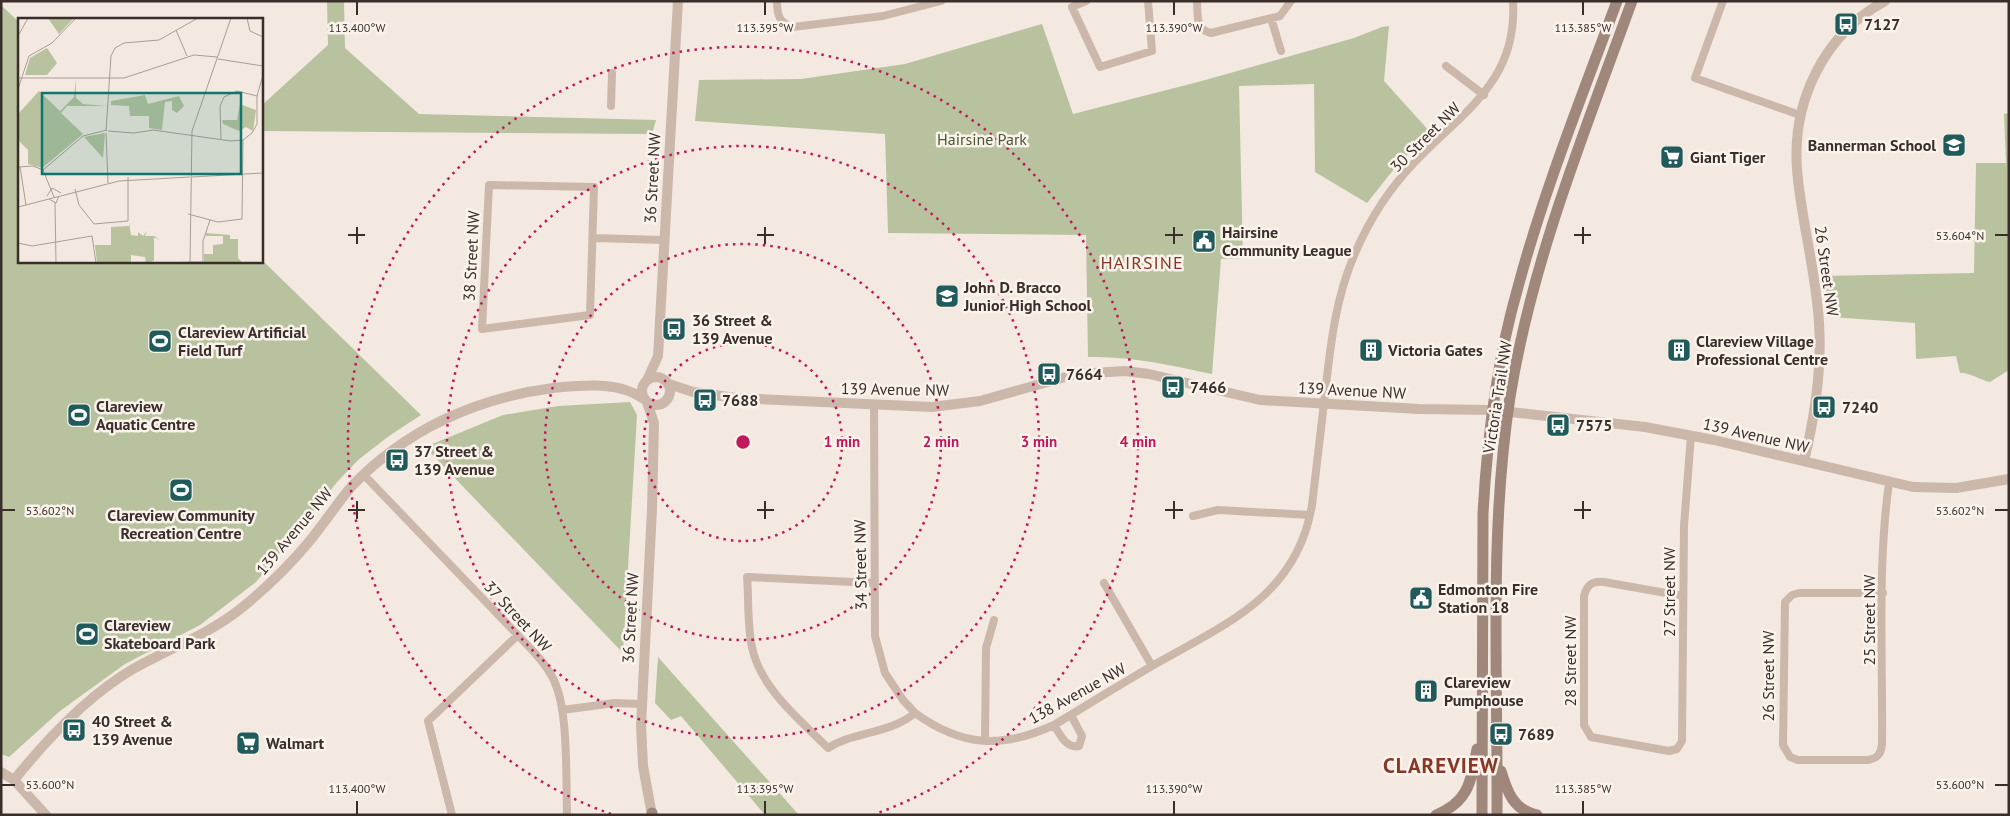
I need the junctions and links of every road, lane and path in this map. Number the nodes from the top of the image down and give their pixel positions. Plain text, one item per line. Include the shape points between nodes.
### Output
1 (678, 1) edge
2 (777, 1) edge
3 (940, 1) edge
4 (1086, 1) edge
5 (1148, 1) edge
6 (1197, 1) edge
7 (1291, 1) edge
8 (1513, 1) edge
9 (1616, 1) edge
10 (1632, 1) edge
11 (1723, 1) edge
12 (1880, 3) edge
13 (1271, 18) junction
14 (1281, 51) dead end
15 (1446, 66) dead end
16 (612, 73) dead end
17 (1484, 95) junction
18 (611, 106) dead end
19 (1800, 115) junction
20 (593, 238) junction
21 (664, 240) junction
22 (658, 356) junction
23 (646, 380) junction
24 (667, 382) junction
25 (619, 388) junction
26 (693, 392) junction
27 (645, 401) junction
28 (663, 403) junction
29 (1324, 404) junction
30 (874, 405) junction
31 (1493, 410) junction
32 (1508, 412) junction
33 (654, 423) junction
34 (1690, 435) junction
35 (1804, 462) junction
36 (364, 474) junction
37 (2009, 479) edge
38 (1889, 483) junction
39 (1193, 516) dead end
40 (1310, 516) junction
41 (874, 583) junction
42 (1104, 583) dead end
43 (1268, 594) joint
44 (1883, 594) junction
45 (1683, 596) junction
46 (994, 620) dead end
47 (518, 635) junction
48 (1152, 666) junction
49 (641, 704) junction
50 (562, 710) junction
51 (915, 713) junction
52 (1071, 715) junction
53 (1054, 725) junction
54 (1482, 726) junction
55 (985, 742) junction
56 (1677, 749) joint
57 (1787, 755) joint
58 (1497, 757) junction
59 (1, 772) edge
60 (14, 780) junction
61 (652, 814) edge
62 (46, 815) edge
63 (452, 815) edge
64 (567, 815) edge
65 (1436, 815) edge
66 (1482, 815) edge
67 (1497, 815) edge
68 (1537, 815) edge

1 - 21 street, 36 Street NW
2 - 3 street via 781,22 793,27 883,16
4 - 5 street via 1072,7 1100,67 1152,51
6 - 13 street via 1199,26 1203,32 1211,33
7 - 13 street via 1280,16
8 - 17 street, 30 Street NW via 1508,47
9 - 31 main road, Victoria Trail NW via 1557,161 1518,286
10 - 32 main road, Victoria Trail NW via 1543,251
11 - 19 street via 1695,78
12 - 19 street, 26 Street NW via 1853,24 1830,49 1814,74
13 - 14 street
15 - 17 street, 30 Street NW
16 - 18 street
17 - 29 street, 30 Street NW via 1414,163 1385,200 1363,236 1338,302
19 - 35 street, 26 Street NW via 1797,170 1820,335 1817,393
20 - 20 street, 38 Street NW via 590,315 482,329 488,185 594,187
20 - 21 street
21 - 22 street, 36 Street NW
22 - 23 street, 36 Street NW
22 - 24 street, 36 Street NW
23 - 24 street via 658,376
23 - 25 street, 139 Avenue NW
23 - 27 street via 641,390
24 - 26 street, 139 Avenue NW
24 - 28 street via 670,394
25 - 27 street, 139 Avenue NW via 634,392
25 - 36 street, 139 Avenue NW via 560,388 511,396 472,407 415,435
26 - 28 street, 139 Avenue NW
26 - 30 street, 139 Avenue NW via 736,398
27 - 28 street
27 - 33 street, 36 Street NW
28 - 33 street, 36 Street NW
29 - 30 street, 139 Avenue NW via 1245,398 1150,374 1116,370 1076,374 962,405 932,408
29 - 31 street, 139 Avenue NW
29 - 40 street, 30 Street NW
30 - 41 street, 34 Street NW
31 - 32 street, 139 Avenue NW
31 - 54 main road, Victoria Trail NW via 1483,514
32 - 34 street, 139 Avenue NW via 1598,420
32 - 58 main road, Victoria Trail NW via 1499,508
33 - 49 street, 36 Street NW
34 - 35 street, 139 Avenue NW
34 - 45 street, 27 Street NW
35 - 38 street, 139 Avenue NW
36 - 47 street, 37 Street NW
36 - 60 street, 139 Avenue NW via 296,558 258,595 210,629 120,678 66,723
37 - 38 street, 139 Avenue NW via 1937,489
38 - 44 street, 25 Street NW via 1882,532
39 - 40 street via 1218,510
40 - 43 street, 30 Street NW via 1294,559
41 - 51 street, 34 Street NW via 875,636 880,658 893,685
41 - 51 street via 747,577 752,648 763,674 780,699 828,748 840,740 898,725
42 - 48 street, 138 Avenue NW
43 - 48 street, 138 Avenue NW via 1244,613
44 - 57 street, 26 Street NW via 1798,593 1789,597 1783,606 1783,744
44 - 57 street, 25 Street NW via 1882,744 1878,757 1868,760 1798,760
45 - 56 street, 27 Street NW via 1683,736
45 - 56 street, 28 Street NW via 1604,582 1589,585 1584,596 1584,725 1591,737 1663,751
46 - 55 street via 986,648
47 - 50 street, 37 Street NW via 550,672 558,689
47 - 63 street via 428,721
48 - 52 street, 138 Avenue NW
49 - 50 street via 621,702
49 - 61 street, 36 Street NW via 643,766
50 - 64 street, 37 Street NW
51 - 55 street, 138 Avenue NW via 950,733
52 - 53 street, 138 Avenue NW
52 - 53 street via 1082,736 1079,746 1066,743
53 - 55 street, 138 Avenue NW via 1016,739
54 - 65 main road via 1468,788 1456,804
54 - 66 main road, Victoria Trail NW
58 - 67 main road, Victoria Trail NW
58 - 68 main road via 1510,798 1521,808
59 - 60 street
60 - 62 street

